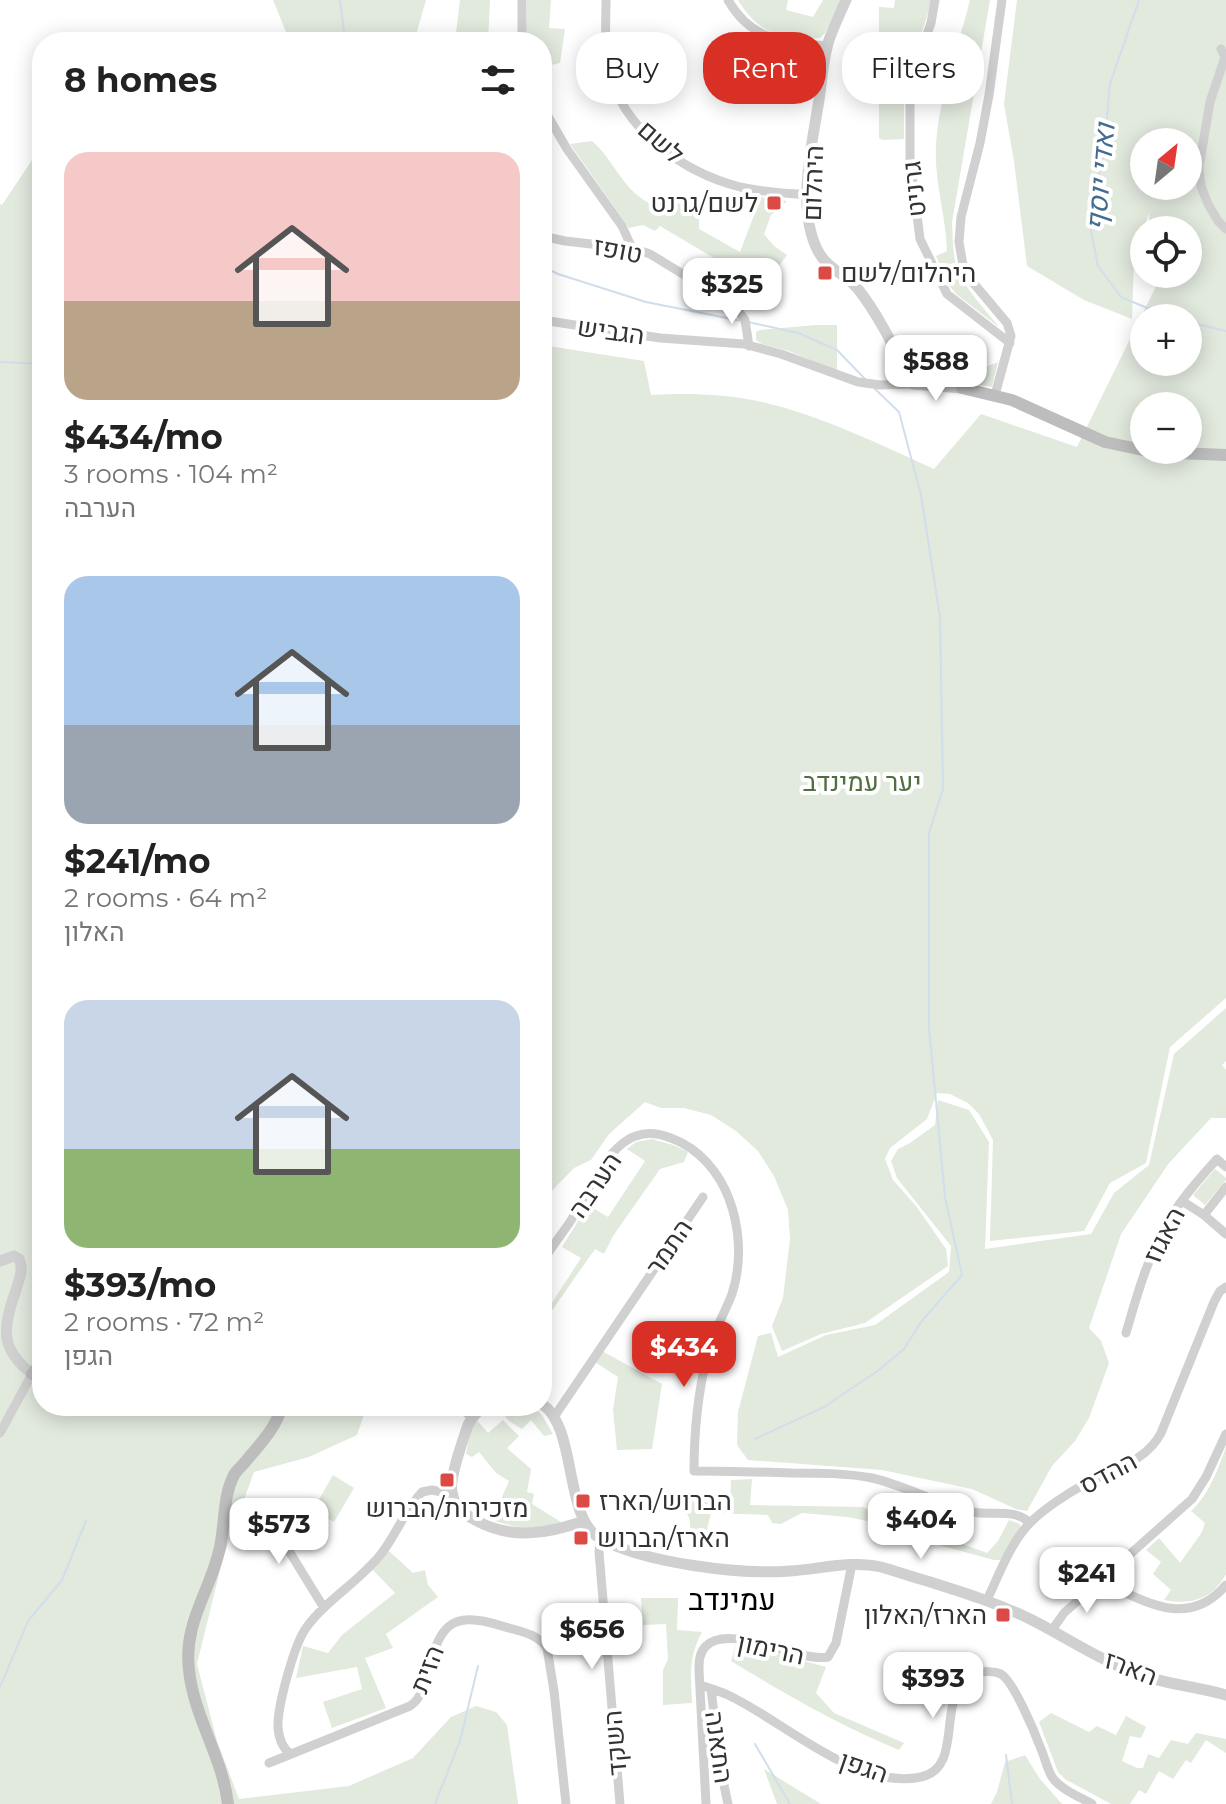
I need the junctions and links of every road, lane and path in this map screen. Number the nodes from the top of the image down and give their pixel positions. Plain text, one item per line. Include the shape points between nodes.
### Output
1 (522, 0) edge
2 (606, 0) edge
3 (728, 0) edge
4 (846, 0) edge
5 (935, 0) edge
6 (1002, 0) edge
7 (522, 32) edge
8 (828, 46) junction
9 (1221, 49) dead end
10 (552, 123) edge
11 (807, 195) junction
12 (1226, 229) edge
13 (552, 238) edge
14 (632, 248) junction
15 (552, 322) edge
16 (1010, 343) junction
17 (749, 346) junction
18 (913, 384) junction
19 (962, 388) joint
20 (995, 395) junction
21 (1226, 455) edge
22 (1226, 1167) edge
23 (1226, 1187) edge
24 (703, 1197) dead end
25 (1182, 1201) junction
26 (1204, 1215) junction
27 (1226, 1234) edge
28 (552, 1247) edge
29 (0, 1261) edge
30 (1226, 1287) edge
31 (1126, 1333) dead end
32 (32, 1374) joint
33 (552, 1414) edge
34 (278, 1416) edge
35 (554, 1417) junction
36 (472, 1418) edge
37 (0, 1433) edge
38 (1226, 1434) edge
39 (452, 1494) junction
40 (262, 1507) dead end
41 (584, 1521) junction
42 (1030, 1523) junction
43 (600, 1539) junction
44 (852, 1564) junction
45 (1101, 1581) junction
46 (1226, 1585) edge
47 (987, 1600) junction
48 (324, 1608) junction
49 (1052, 1630) junction
50 (700, 1685) junction
51 (711, 1689) junction
52 (1226, 1695) edge
53 (291, 1754) junction
54 (269, 1763) dead end
55 (228, 1804) edge
56 (566, 1804) edge
57 (620, 1804) edge
58 (706, 1804) edge
59 (728, 1804) edge
60 (1092, 1804) edge

1 - 7 street
2 - 11 street, לשם via 612,79 645,133 714,179
3 - 8 street via 739,17 765,36
4 - 8 street, היהלום
5 - 16 street, גרניט via 910,89 910,159 920,239 947,294
6 - 16 street via 959,242 970,279 1007,323
8 - 11 street, היהלום
9 - 12 street via 1225,57 1210,102 1199,167 1208,204
10 - 14 street
11 - 18 street, היהלום via 810,229 820,255 860,292
13 - 14 street, טופז
14 - 17 street, טופז via 735,306 746,325
15 - 17 street, הגביש
16 - 20 street
17 - 18 street, הגביש via 858,382
18 - 19 street
19 - 20 main road
20 - 21 main road via 1105,442 1152,452
22 - 25 street, האגוז via 1217,1159
23 - 26 street, האגוז
24 - 35 street, התמר
25 - 26 street
25 - 31 street, האגוז via 1151,1257
26 - 27 street
28 - 42 street, הערבה via 624,1142 653,1133 682,1143 714,1170 730,1203 739,1245 734,1284 704,1370 694,1430 694,1471 855,1476 973,1512 1021,1516
29 - 32 street via 14,1256 22,1264 2,1336 6,1351
30 - 42 street, ההדס via 1214,1302 1153,1447 1081,1486
32 - 37 street
33 - 35 street
34 - 55 main road via 270,1433 234,1474 219,1550 187,1646 194,1700
35 - 41 street
36 - 39 street
38 - 45 street via 1192,1499
39 - 41 street via 467,1515 502,1531 536,1533
39 - 48 street via 422,1492 374,1563
40 - 48 street
41 - 43 street, הארז
42 - 47 street, ההדס
43 - 44 street, הארז via 665,1560 746,1571
43 - 57 street, השקד
44 - 47 street, הארז via 880,1567
44 - 50 street, הרימון via 836,1643 828,1657 720,1640 701,1653
45 - 46 street via 1156,1606 1179,1609 1210,1600
45 - 49 street
47 - 49 street, הארז
48 - 53 street via 302,1634 291,1662 278,1723
49 - 52 street, הארז via 1134,1673
50 - 51 street, הגפן
50 - 58 street
51 - 59 street, התאנה
51 - 60 street, הגפן via 852,1767 907,1779 929,1775 940,1765 953,1700 962,1683 977,1673 999,1673 1011,1685 1053,1779
53 - 54 street, הזית
53 - 56 street, הזית via 416,1702 446,1629 457,1621 483,1620 532,1635 547,1648

